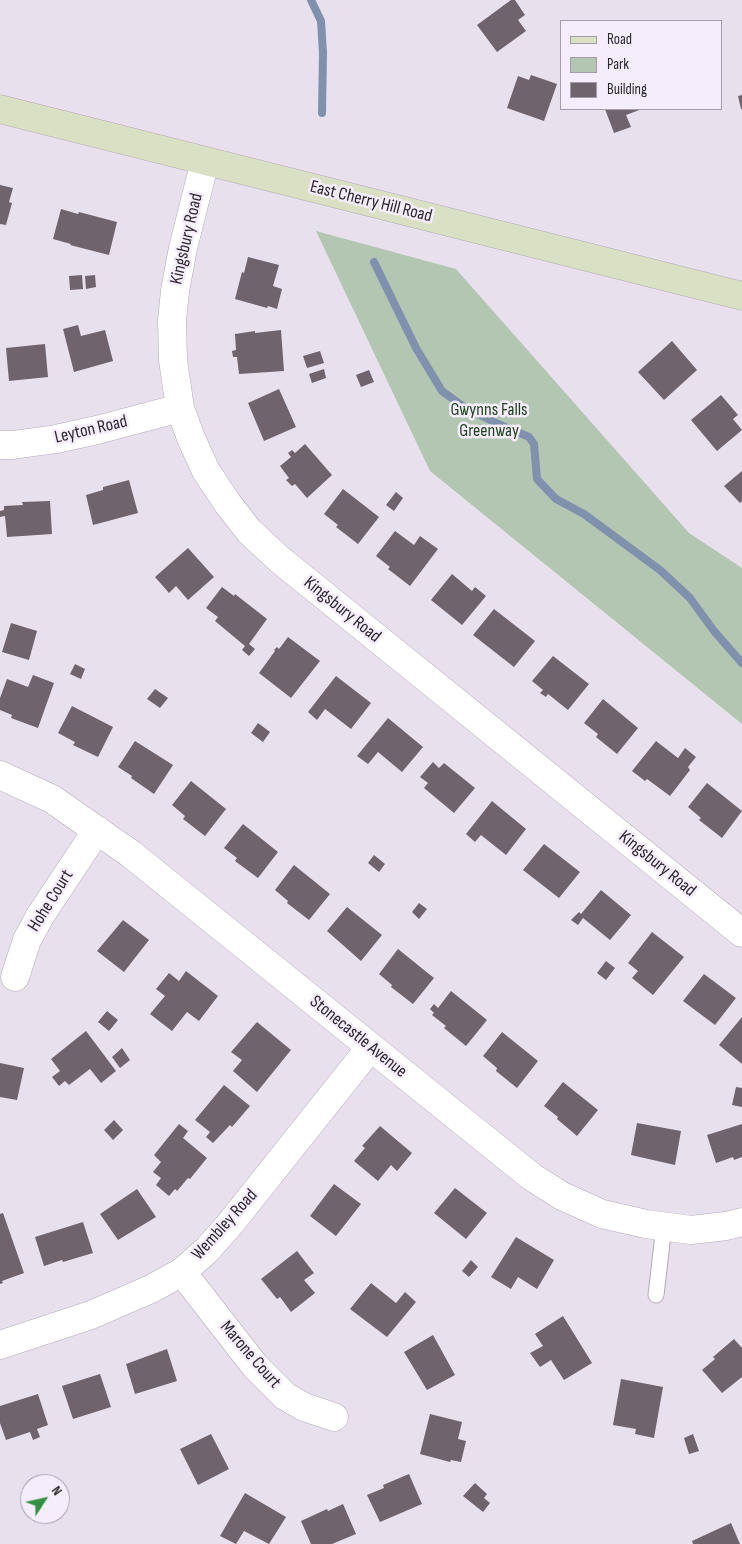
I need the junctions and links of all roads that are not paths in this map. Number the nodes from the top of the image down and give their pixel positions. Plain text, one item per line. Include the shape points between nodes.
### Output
1 (0, 109) edge
2 (205, 162) junction
3 (742, 296) edge
4 (180, 408) junction
5 (0, 445) edge
6 (0, 775) edge
7 (97, 830) junction
8 (742, 933) edge
9 (15, 976) dead end
10 (370, 1048) junction
11 (742, 1222) edge
12 (664, 1226) junction
13 (182, 1272) junction
14 (656, 1295) dead end
15 (0, 1345) edge
16 (334, 1417) dead end

1 - 2 main road, East Cherry Hill Road
2 - 3 main road, East Cherry Hill Road
2 - 4 street, Kingsbury Road via 183,248 172,310 173,360
4 - 5 street, Leyton Road via 56,439
4 - 8 street, Kingsbury Road via 206,471 255,537 342,611
6 - 7 street, Stonecastle Avenue via 52,799
7 - 9 street, Hohe Court via 40,916 27,940
7 - 10 street, Stonecastle Avenue
10 - 12 street, Stonecastle Avenue via 532,1177 562,1196 602,1214
10 - 13 street, Wembley Road via 230,1224
11 - 12 street, Stonecastle Avenue via 691,1230
12 - 14 lane
13 - 15 street, Wembley Road via 91,1315
13 - 16 street, Marone Court via 255,1366 285,1396 304,1407

